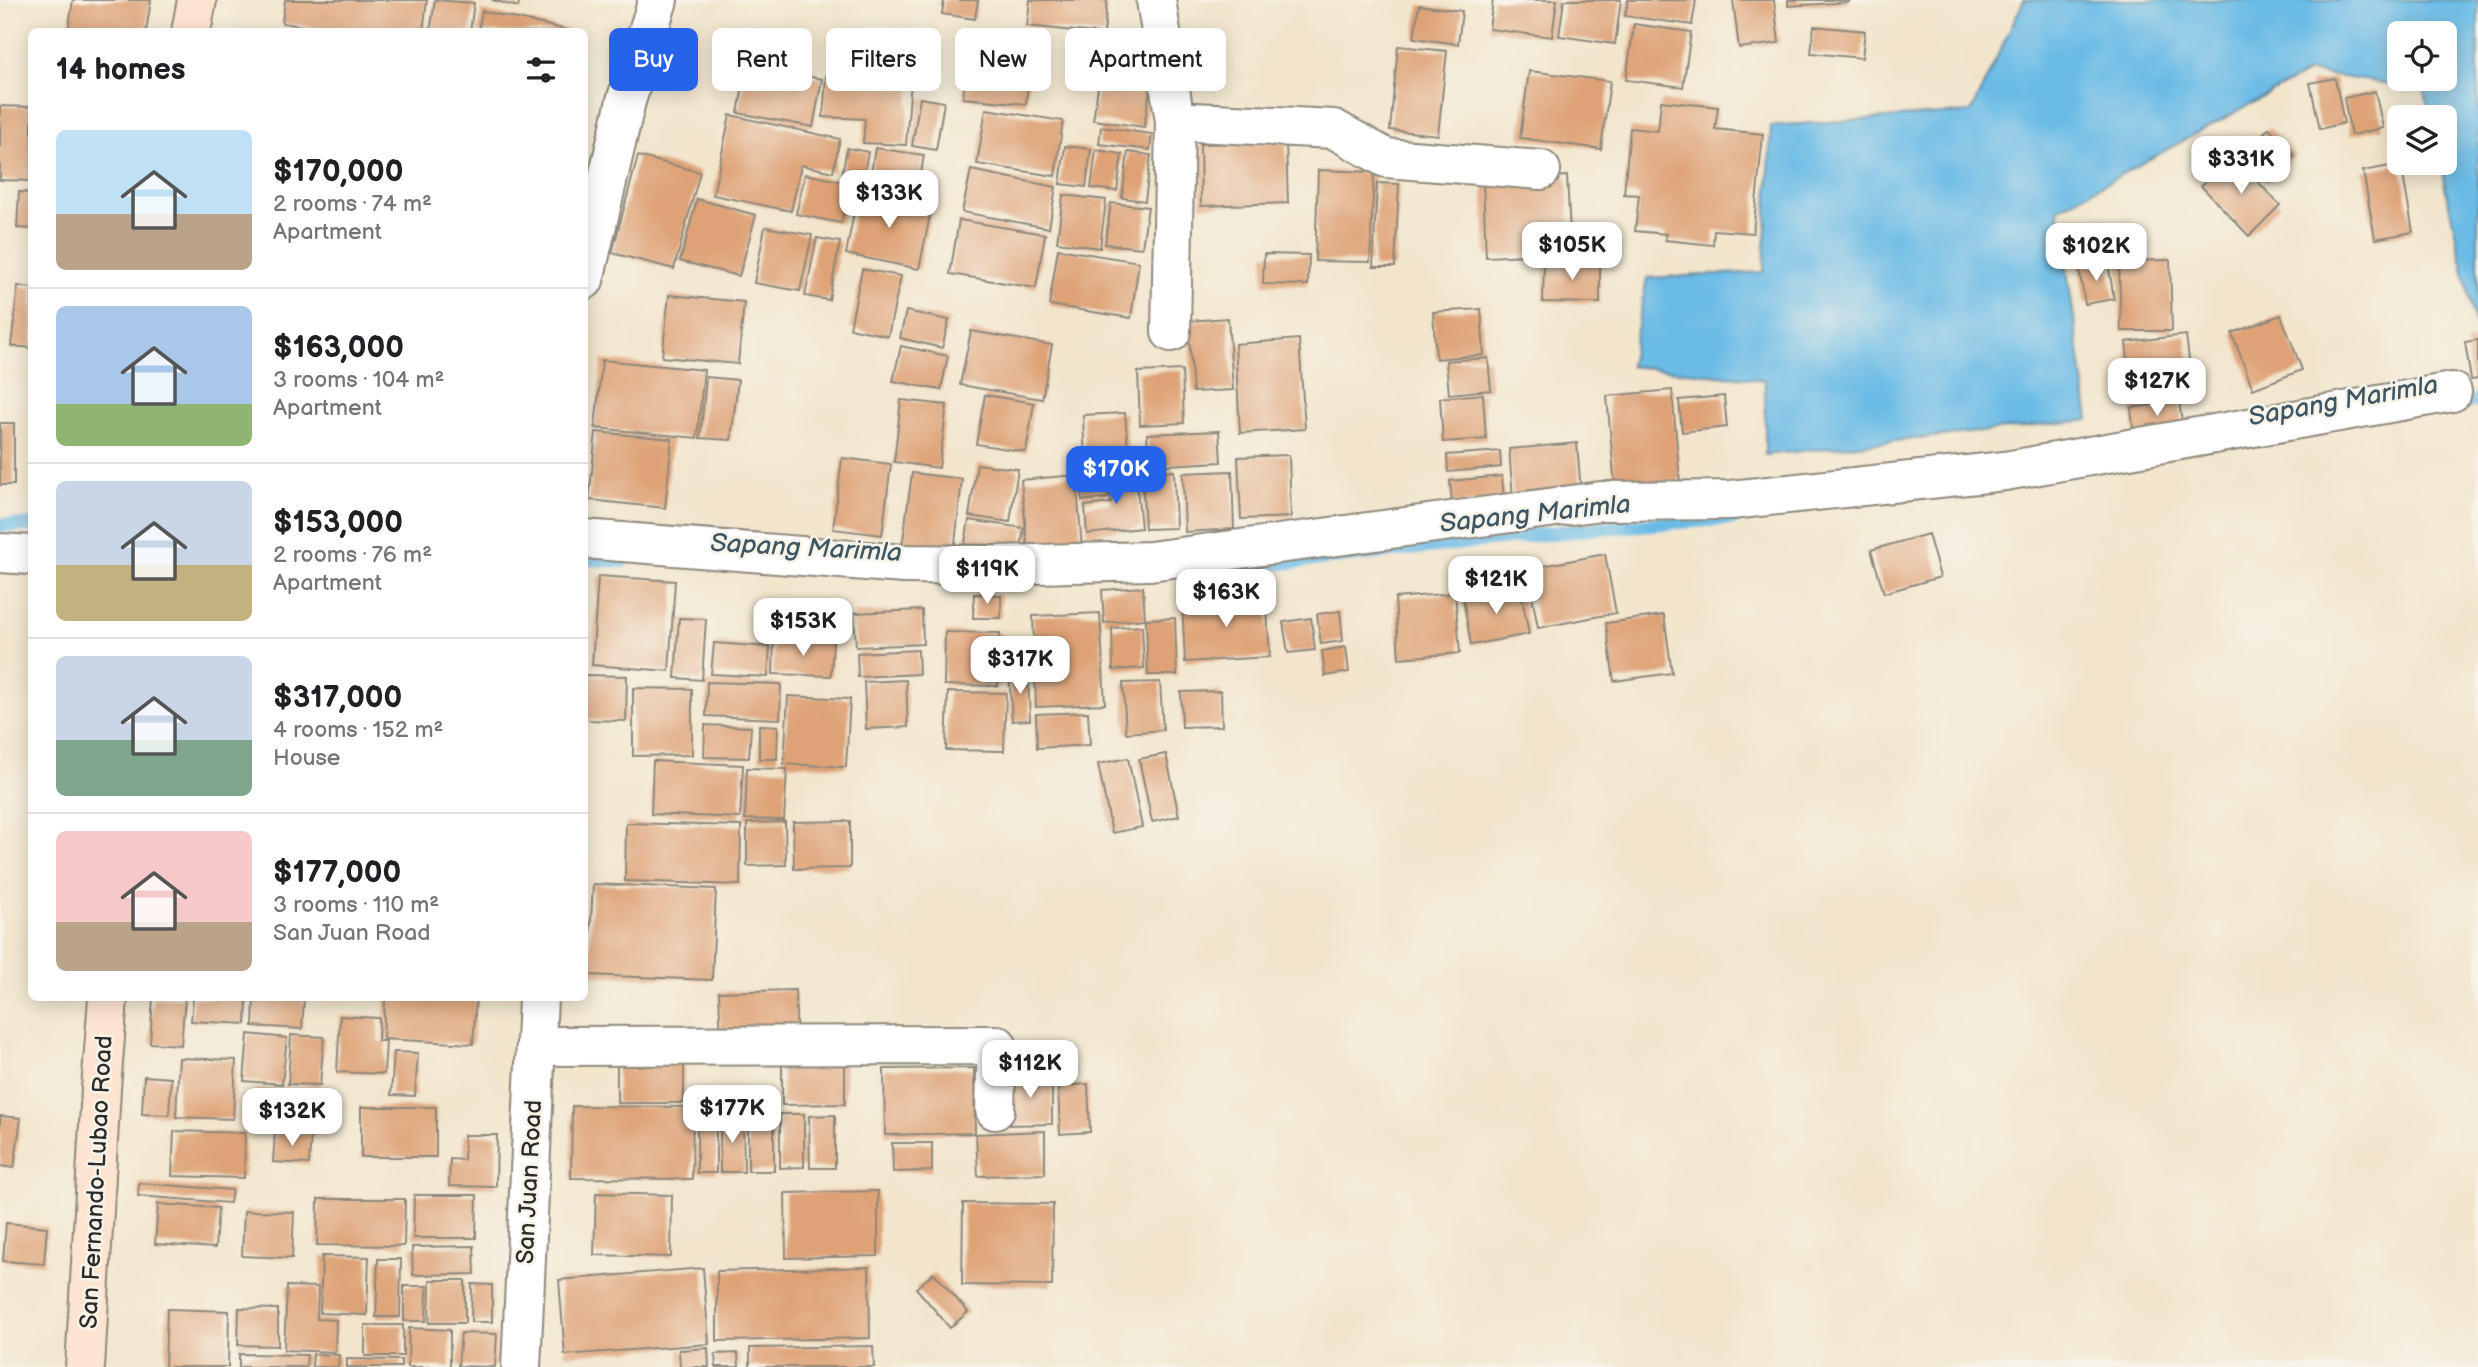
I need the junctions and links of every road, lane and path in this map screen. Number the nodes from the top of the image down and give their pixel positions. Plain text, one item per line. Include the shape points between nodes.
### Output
1 (197, 0) edge
2 (659, 0) edge
3 (1156, 0) edge
4 (192, 28) edge
5 (1175, 121) junction
6 (1541, 170) dead end
7 (588, 263) edge
8 (1171, 332) dead end
9 (2452, 392) dead end
10 (588, 539) edge
11 (0, 553) edge
12 (28, 555) edge
13 (108, 1001) edge
14 (538, 1001) edge
15 (536, 1046) junction
16 (995, 1110) dead end
17 (85, 1367) edge
18 (521, 1367) edge

1 - 4 main road
2 - 7 street via 626,101
3 - 5 street
5 - 6 street via 1334,130 1386,158
5 - 8 street
9 - 10 street via 2005,471 1731,500 1601,500 1150,561 904,564
11 - 12 street
13 - 17 main road, San Fernando-Lubao Road
14 - 15 street, San Juan Road
15 - 16 street via 997,1045
15 - 18 street, San Juan Road

